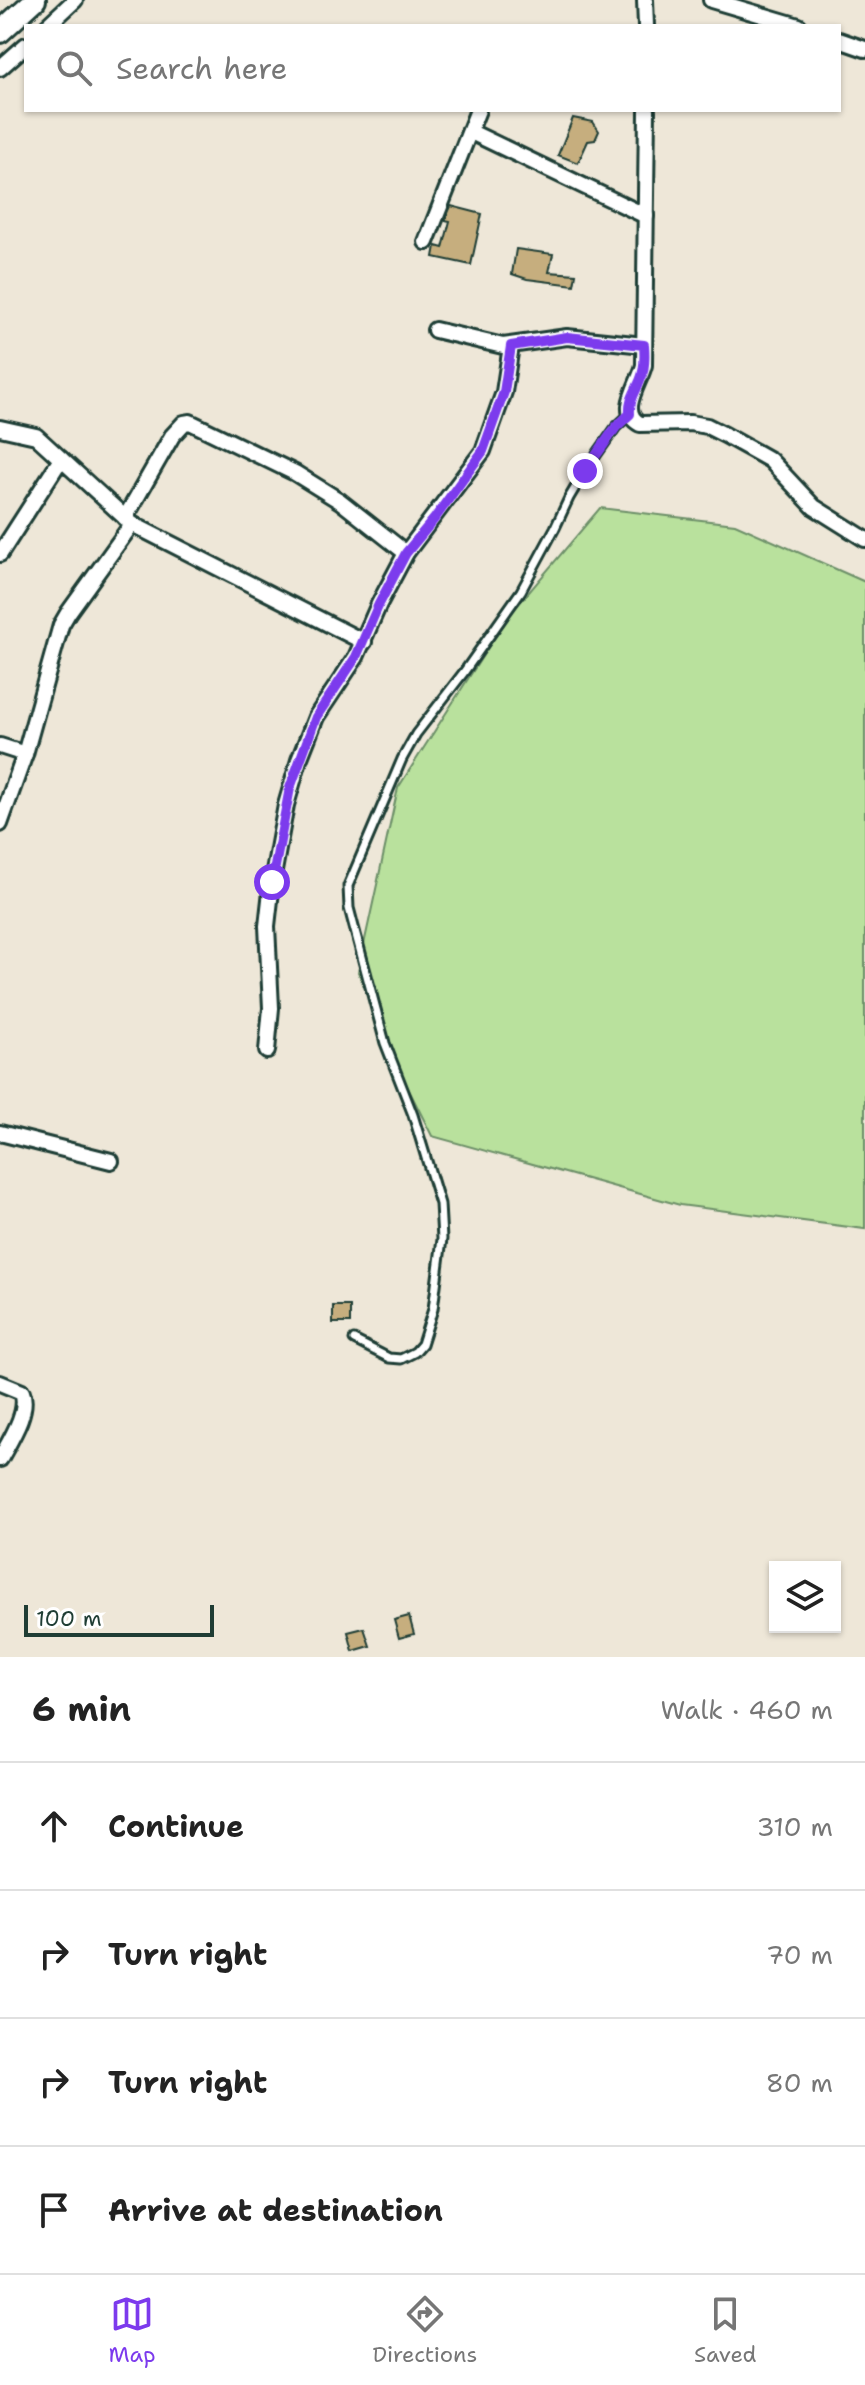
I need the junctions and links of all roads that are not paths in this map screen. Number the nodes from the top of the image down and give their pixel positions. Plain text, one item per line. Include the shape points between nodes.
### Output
1 (35, 0) edge
2 (75, 0) edge
3 (645, 0) edge
4 (711, 0) edge
5 (49, 24) edge
6 (646, 24) edge
7 (792, 24) edge
8 (0, 32) edge
9 (841, 41) edge
10 (24, 47) edge
11 (865, 49) edge
12 (0, 68) edge
13 (477, 112) edge
14 (647, 112) edge
15 (471, 132) junction
16 (646, 216) junction
17 (426, 242) dead end
18 (435, 330) dead end
19 (644, 345) junction
20 (511, 346) junction
21 (630, 414) junction
22 (0, 428) edge
23 (61, 459) junction
24 (128, 521) junction
25 (865, 539) edge
26 (406, 553) junction
27 (0, 554) edge
28 (364, 642) junction
29 (0, 746) edge
30 (25, 754) junction
31 (0, 824) edge
32 (267, 1051) dead end
33 (0, 1133) edge
34 (111, 1161) dead end
35 (354, 1340) dead end
36 (0, 1383) edge
37 (0, 1459) edge

1 - 8 main road
2 - 5 street
3 - 6 street
4 - 7 street
9 - 11 street
10 - 12 street
13 - 15 street
14 - 16 street
15 - 16 street
15 - 17 street
16 - 19 street
18 - 20 street
19 - 20 street via 567,337
19 - 21 street
20 - 26 street via 504,392 483,451
21 - 25 street via 640,424 690,423 725,435 770,460 814,507
21 - 35 lane via 585,471 521,591 416,734 348,886 385,1043 440,1204 442,1239 433,1309 422,1344 401,1359
22 - 23 street via 33,435
23 - 24 street
23 - 27 street
24 - 26 street via 172,436 190,422 295,473
24 - 28 street
24 - 30 street via 61,625
26 - 28 street
28 - 32 street via 316,717 286,805 267,926
29 - 30 street
30 - 31 street
33 - 34 street
36 - 37 street via 22,1392 24,1401

